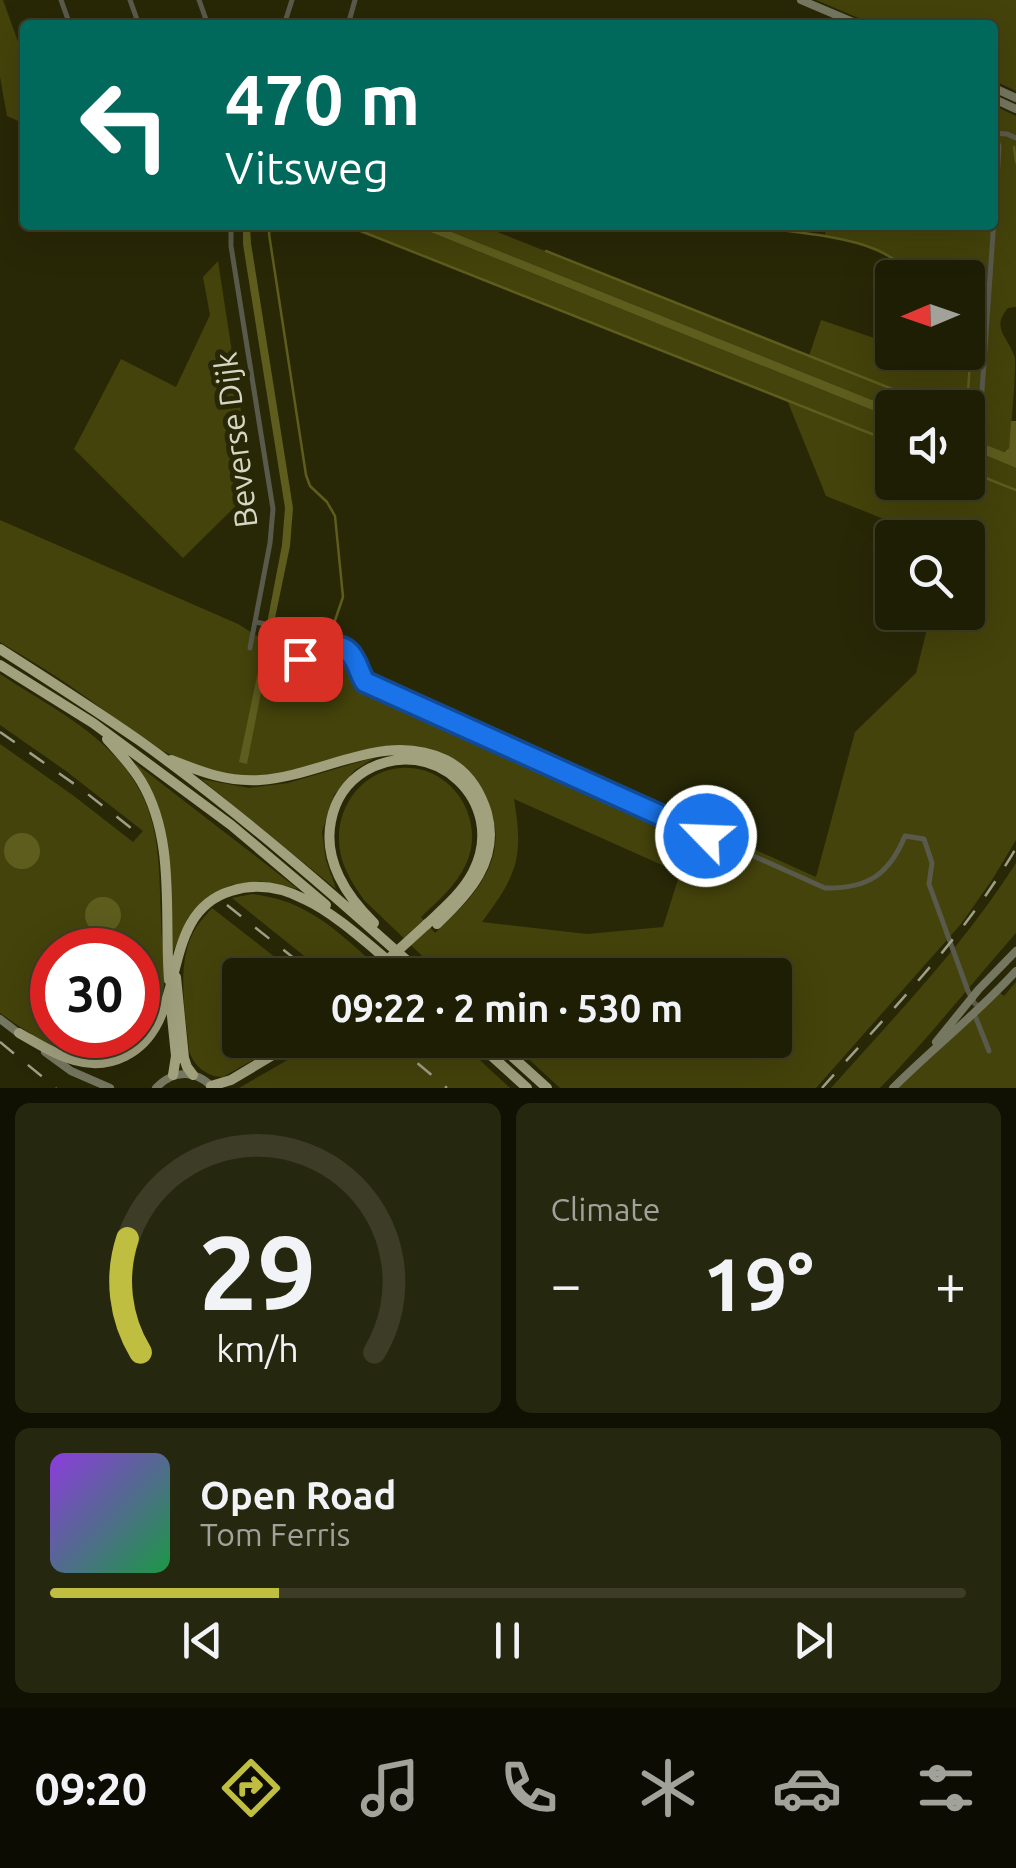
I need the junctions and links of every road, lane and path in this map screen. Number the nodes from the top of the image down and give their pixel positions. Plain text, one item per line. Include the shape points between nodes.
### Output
1 (806, 2) edge
2 (836, 20) edge
3 (848, 20) edge
4 (231, 230) edge
5 (993, 230) edge
6 (982, 390) edge
7 (255, 622) junction
8 (0, 648) edge
9 (250, 648) dead end
10 (0, 665) edge
11 (92, 723) junction
12 (144, 744) junction
13 (430, 926) junction
14 (1016, 951) edge
15 (385, 958) edge
16 (387, 958) edge
17 (391, 958) edge
18 (397, 958) edge
19 (406, 958) edge
20 (409, 958) edge
21 (176, 966) junction
22 (1016, 971) edge
23 (169, 989) junction
24 (972, 998) junction
25 (978, 1010) junction
26 (0, 1020) edge
27 (19, 1034) junction
28 (989, 1051) dead end
29 (268, 1058) edge
30 (284, 1058) edge
31 (494, 1058) edge
32 (514, 1058) edge
33 (920, 1061) junction
34 (173, 1075) junction
35 (193, 1075) junction
36 (111, 1087) edge
37 (212, 1087) edge
38 (156, 1088) edge
39 (232, 1088) edge
40 (527, 1088) edge
41 (546, 1088) edge
42 (893, 1088) edge

1 - 2 main road
1 - 3 main road
4 - 7 street, Beverse Dijk via 273,509
5 - 6 street
7 - 9 street, Beverse Dijk
7 - 24 street via 289,630 300,656 322,647 345,648 365,682 825,888 872,880 906,836 924,839 932,863 929,884
8 - 12 highway
10 - 11 highway
11 - 16 highway via 231,826
11 - 23 highway via 130,764 154,808 163,852
12 - 13 highway via 228,780 286,776 395,749 454,764 481,795 490,840 466,896
12 - 19 highway
13 - 17 highway, bridge
13 - 18 highway, bridge
13 - 20 highway via 474,871 482,840 478,811 443,768 416,759 380,763 358,775 340,797 330,823 330,852 357,906
14 - 24 main road
15 - 21 highway via 316,904 260,886 223,893 201,909
21 - 23 highway
21 - 35 highway via 184,1058
22 - 25 main road
23 - 27 highway via 150,1037 110,1062 75,1061
23 - 34 highway
24 - 25 street
24 - 33 main road
25 - 28 street
25 - 33 main road
26 - 27 main road
27 - 36 main road via 71,1071
29 - 37 highway
30 - 39 highway
31 - 40 highway
32 - 41 highway
33 - 42 main road
34 - 35 main road
34 - 38 main road
35 - 37 main road

